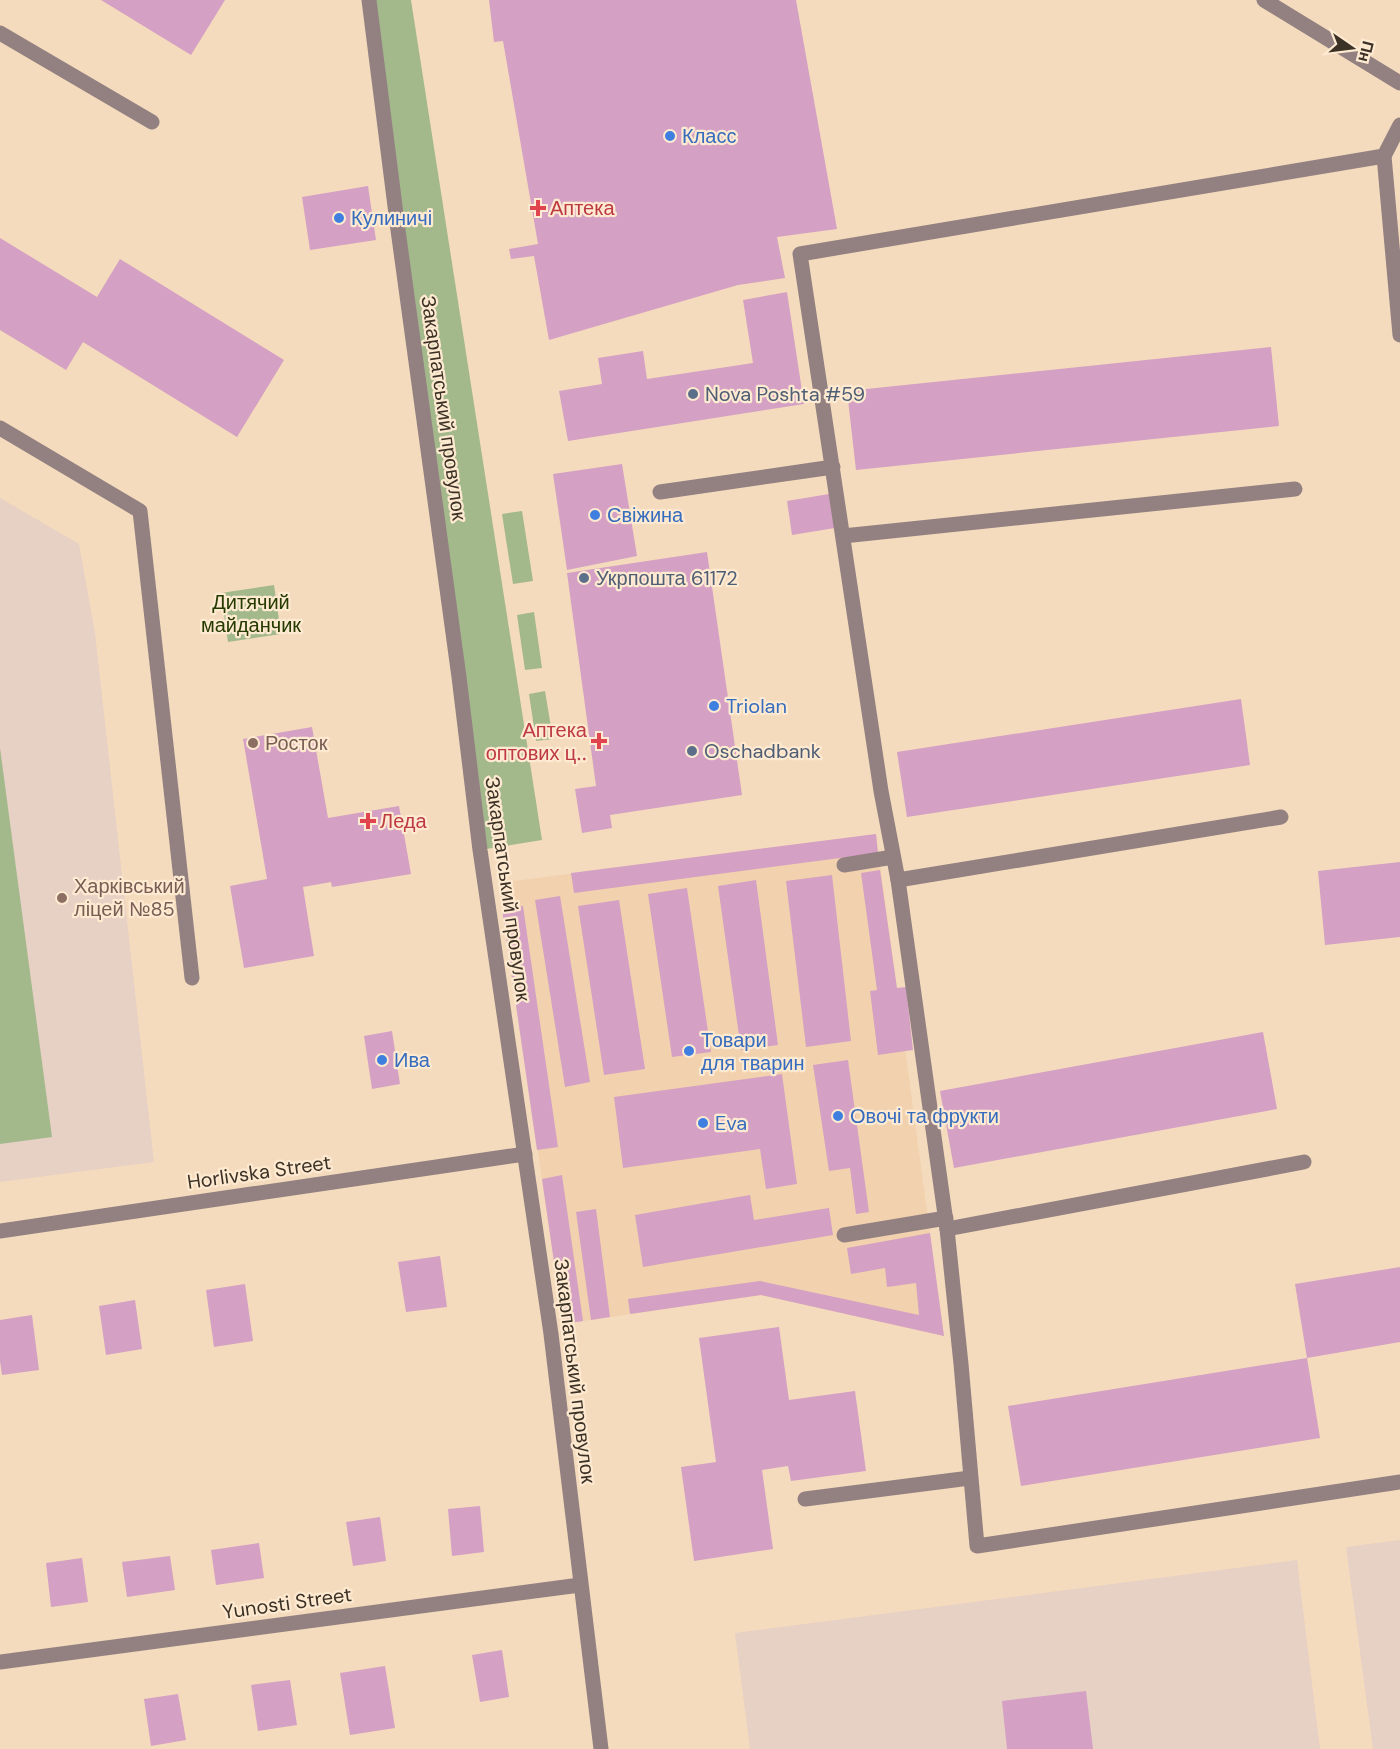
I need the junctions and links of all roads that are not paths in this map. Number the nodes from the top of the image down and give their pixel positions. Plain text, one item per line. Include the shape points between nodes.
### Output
1 (369, 0) edge
2 (1264, 0) edge
3 (0, 33) edge
4 (1400, 83) edge
5 (152, 122) dead end
6 (1400, 125) edge
7 (1384, 156) junction
8 (1400, 335) edge
9 (0, 428) edge
10 (833, 467) junction
11 (1295, 489) dead end
12 (660, 492) dead end
13 (843, 536) junction
14 (1281, 817) dead end
15 (893, 857) junction
16 (844, 865) dead end
17 (898, 880) junction
18 (192, 978) dead end
19 (525, 1154) junction
20 (1304, 1162) dead end
21 (946, 1223) junction
22 (0, 1231) edge
23 (844, 1235) dead end
24 (970, 1478) junction
25 (1400, 1482) edge
26 (805, 1499) dead end
27 (580, 1585) junction
28 (0, 1662) edge
29 (601, 1749) edge

1 - 19 street, Закарпатський провулок via 480,850
2 - 4 street
3 - 5 street
6 - 7 street
7 - 8 street
7 - 10 street via 800,254
9 - 18 street via 140,511
10 - 12 street
10 - 13 street
11 - 13 street
13 - 15 street
14 - 17 street
15 - 16 street
15 - 17 street
17 - 21 street
19 - 22 street, Horlivska Street
19 - 27 street, Закарпатський провулок via 551,1334
20 - 21 street
21 - 23 street
21 - 24 street
24 - 25 street via 977,1546
24 - 26 street
27 - 28 street, Yunosti Street
27 - 29 street, Закарпатський провулок

